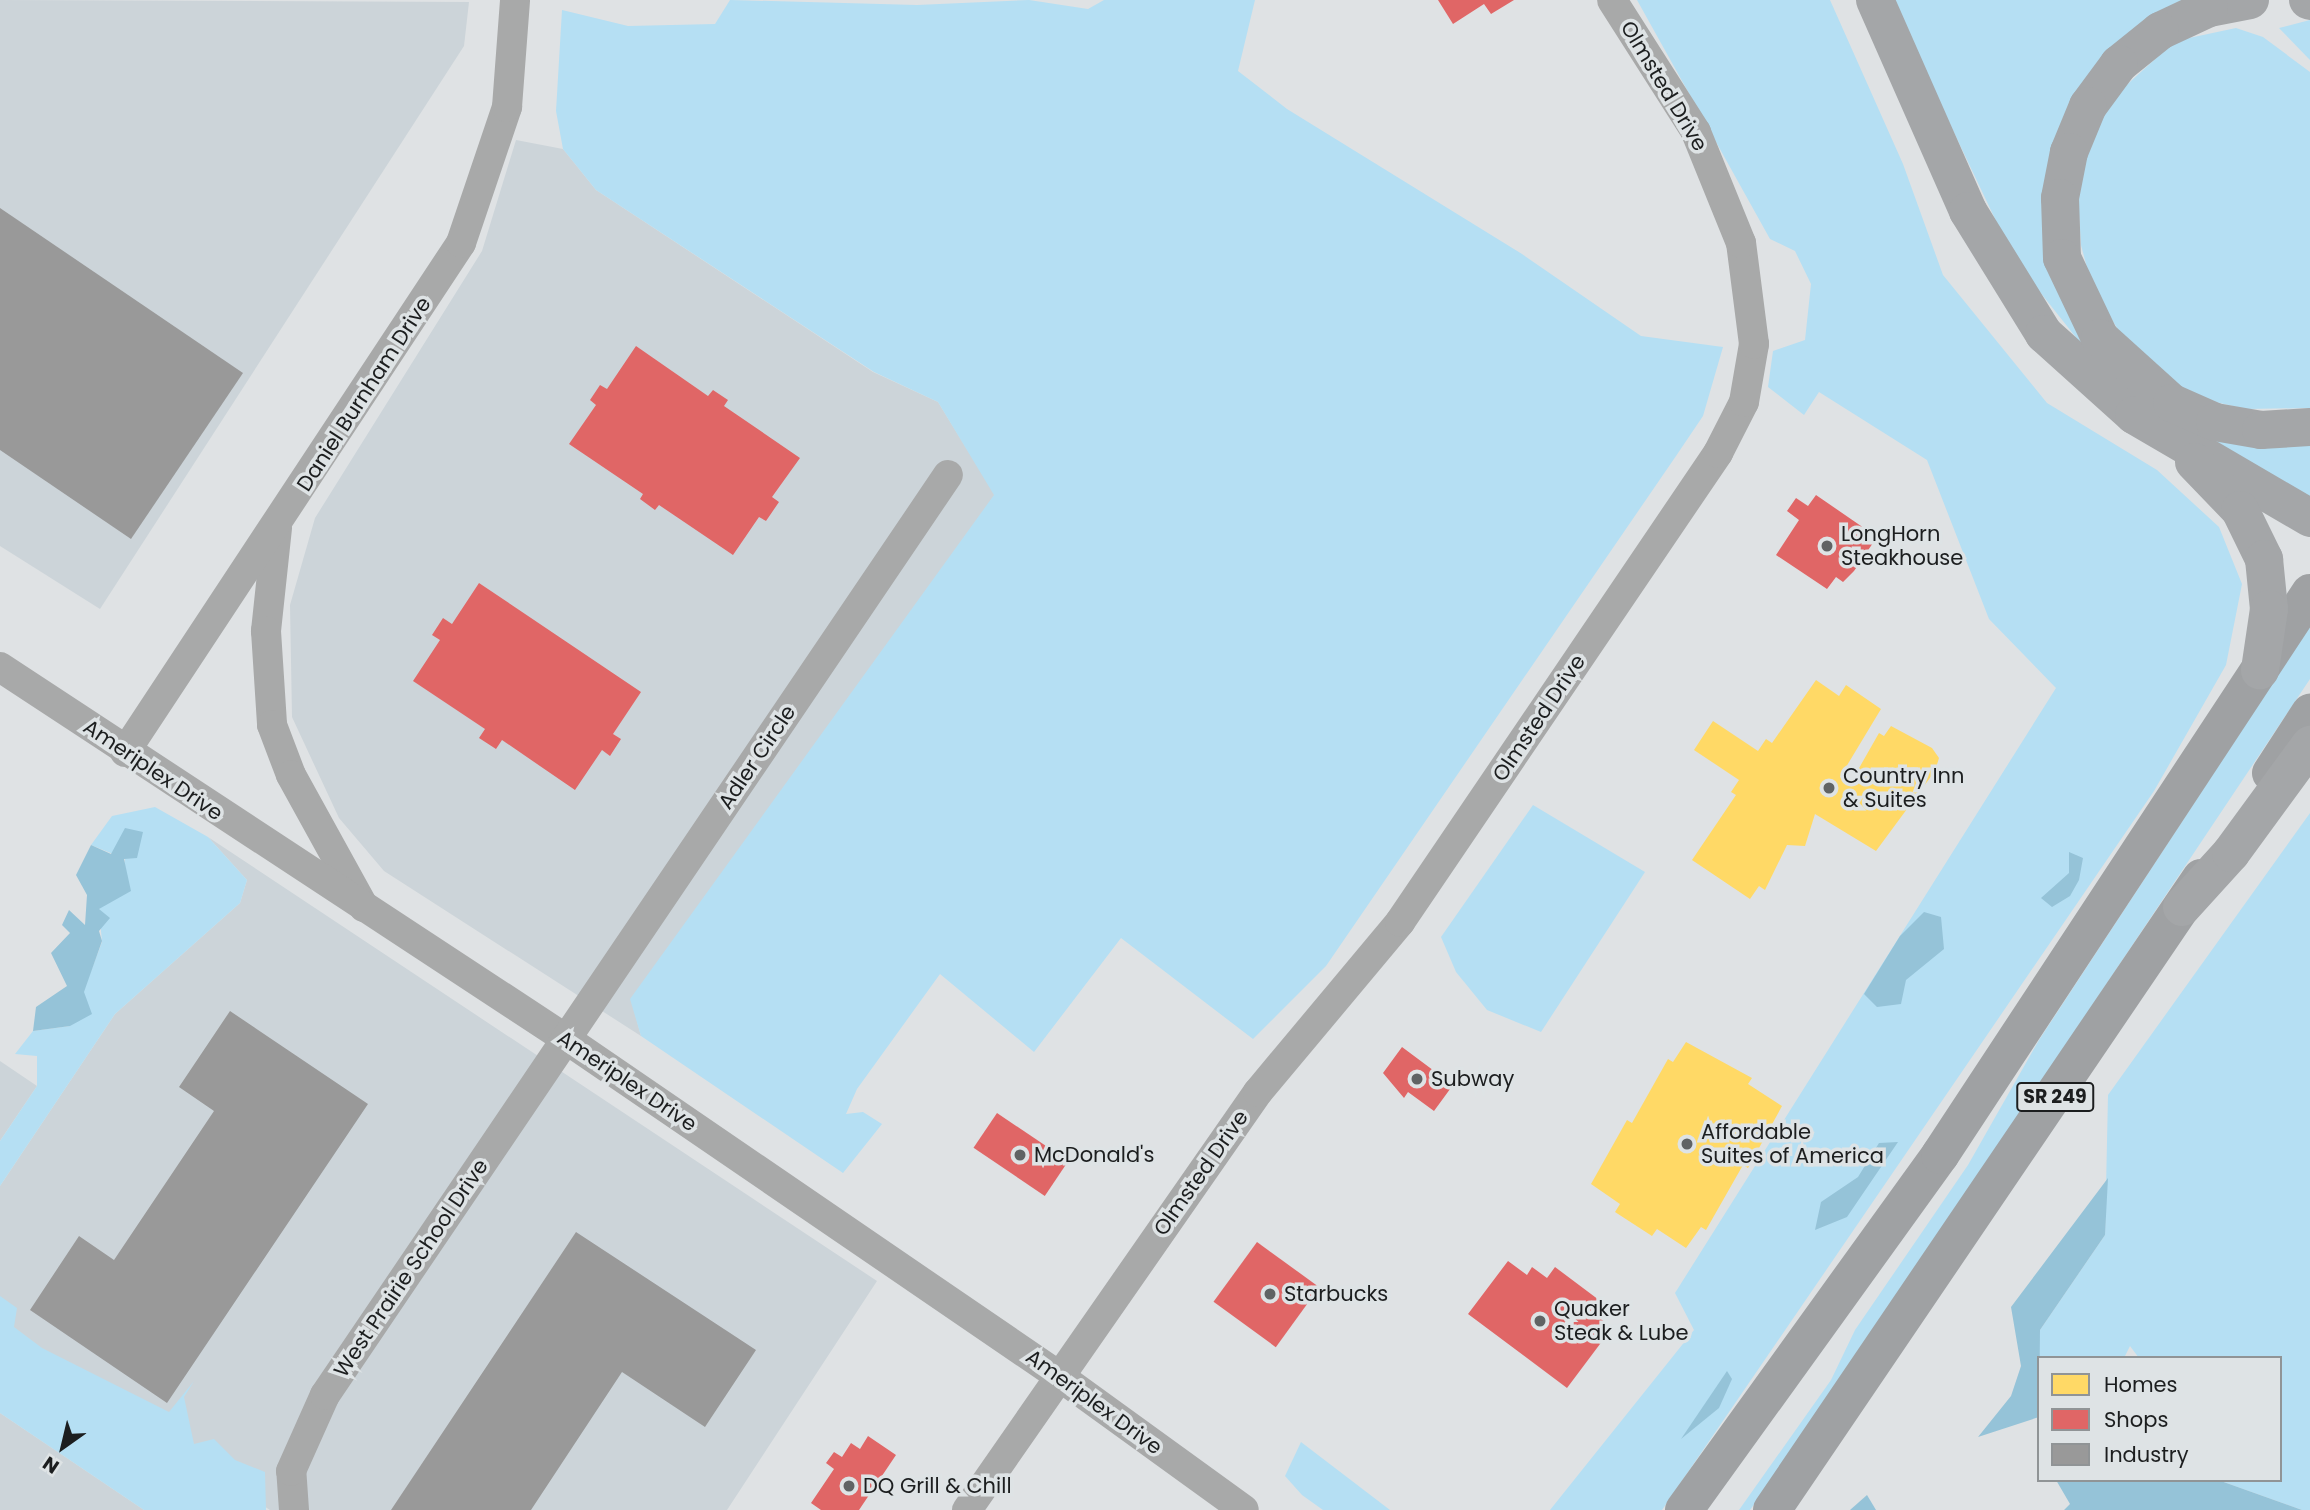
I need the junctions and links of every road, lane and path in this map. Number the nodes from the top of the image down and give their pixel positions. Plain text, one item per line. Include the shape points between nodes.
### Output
1 (515, 0) edge
2 (1612, 0) edge
3 (1875, 0) edge
4 (2250, 0) edge
5 (2310, 427) edge
6 (2161, 432) junction
7 (948, 475) dead end
8 (2310, 518) edge
9 (278, 524) junction
10 (2310, 593) edge
11 (0, 667) edge
12 (2260, 670) junction
13 (2310, 713) edge
14 (2310, 745) edge
15 (125, 752) junction
16 (2182, 907) junction
17 (365, 910) junction
18 (566, 1039) junction
19 (1059, 1376) junction
20 (294, 1510) edge
21 (967, 1510) edge
22 (1244, 1510) edge
23 (1684, 1510) edge
24 (1772, 1510) edge

1 - 9 street, Daniel Burnham Drive via 507,107 461,243
2 - 19 street, Olmsted Drive via 1696,132 1741,243 1754,344 1744,402 1718,453 1400,922 1258,1092
3 - 6 highway via 1968,211 2008,285 2073,366
4 - 5 highway via 2209,8 2160,31 2119,64 2096,96 2069,152 2060,198 2062,258 2100,338 2172,403 2215,422 2261,430
6 - 8 highway via 2221,460
6 - 12 highway via 2228,495 2258,543 2269,590
7 - 18 street, Adler Circle
9 - 15 street, Daniel Burnham Drive
9 - 17 street via 267,631 272,725 291,775
10 - 12 main road, SR 249
11 - 15 street, Ameriplex Drive
12 - 23 main road, SR 249 via 1940,1155
13 - 16 main road, SR 249
14 - 16 highway via 2231,853
15 - 17 street, Ameriplex Drive
16 - 24 main road, SR 249
17 - 18 street, Ameriplex Drive
18 - 19 street, Ameriplex Drive
18 - 20 street, West Prairie School Drive via 325,1395 291,1471
19 - 21 street
19 - 22 street, Ameriplex Drive

